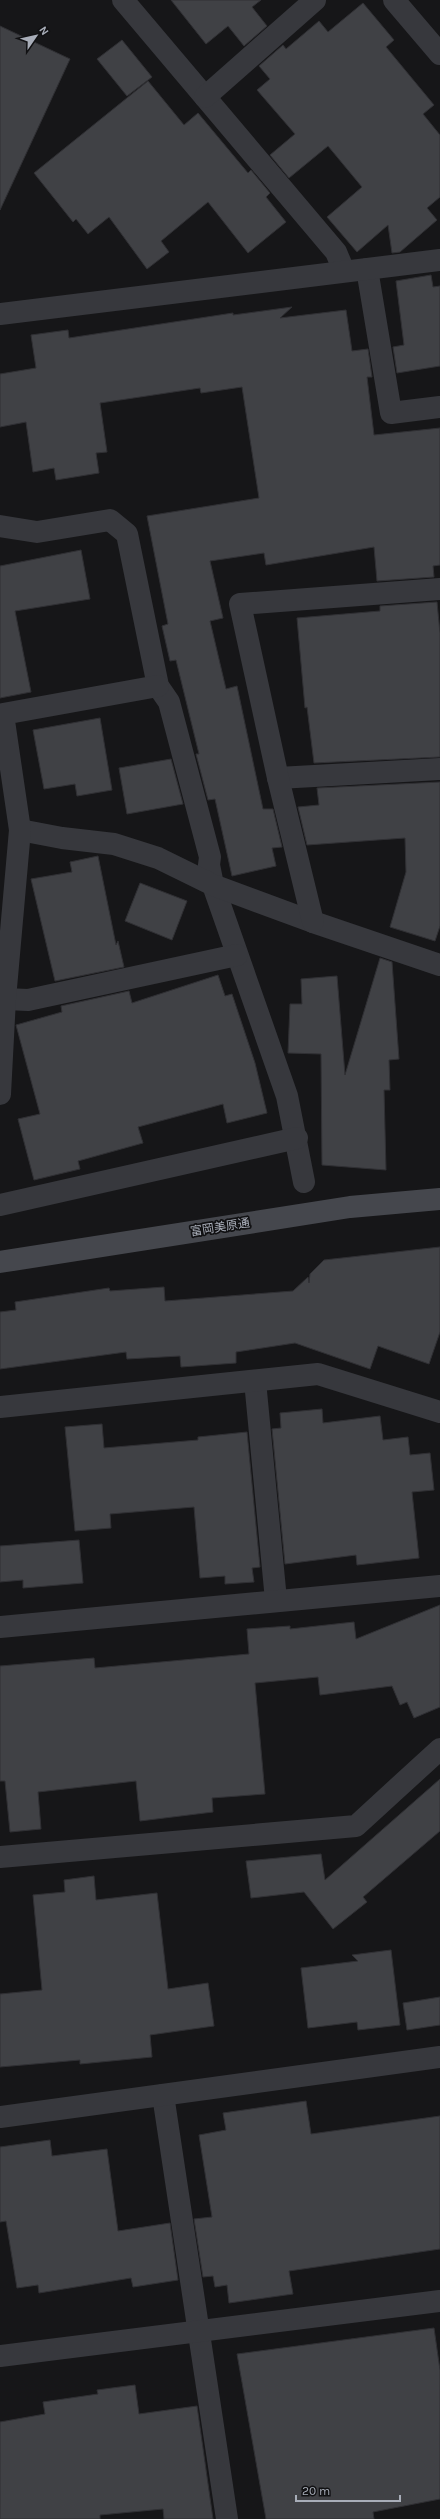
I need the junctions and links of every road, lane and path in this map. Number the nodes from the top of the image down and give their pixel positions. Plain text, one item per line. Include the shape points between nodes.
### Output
1 (123, 0) edge
2 (315, 0) edge
3 (394, 0) edge
4 (440, 54) edge
5 (205, 97) junction
6 (440, 260) edge
7 (367, 269) junction
8 (344, 271) junction
9 (0, 314) edge
10 (440, 407) edge
11 (0, 526) edge
12 (440, 589) edge
13 (158, 686) junction
14 (440, 769) edge
15 (278, 778) junction
16 (20, 830) junction
17 (213, 885) junction
18 (313, 922) junction
19 (237, 955) junction
20 (440, 965) edge
21 (5, 999) junction
22 (0, 1094) edge
23 (297, 1138) junction
24 (304, 1182) dead end
25 (440, 1199) edge
26 (0, 1205) edge
27 (0, 1262) edge
28 (255, 1381) junction
29 (0, 1407) edge
30 (440, 1412) edge
31 (440, 1586) edge
32 (276, 1600) junction
33 (0, 1627) edge
34 (440, 1750) edge
35 (0, 1857) edge
36 (440, 2057) edge
37 (163, 2095) junction
38 (0, 2117) edge
39 (440, 2301) edge
40 (200, 2332) junction
41 (0, 2356) edge
42 (227, 2519) edge

1 - 5 street
2 - 5 street
3 - 4 street
5 - 8 street via 336,252
6 - 7 street
7 - 8 street
7 - 10 street via 391,413
8 - 9 street
11 - 13 street via 37,532 110,520 127,534
12 - 15 street via 240,604
13 - 16 street via 3,714
13 - 17 street via 169,702 210,857
14 - 15 street
15 - 18 street
16 - 17 street via 114,844 158,858
16 - 21 street
17 - 18 street
17 - 19 street
18 - 20 street
19 - 21 street via 28,1000
19 - 23 street via 287,1096
21 - 22 street
23 - 24 street
23 - 26 street
25 - 27 street, 富岡美原通 via 350,1207
28 - 29 street
28 - 30 street via 318,1374
28 - 32 street
31 - 32 street
32 - 33 street
34 - 35 street via 356,1826
36 - 37 street
37 - 38 street
37 - 40 street
39 - 40 street
40 - 41 street
40 - 42 street

